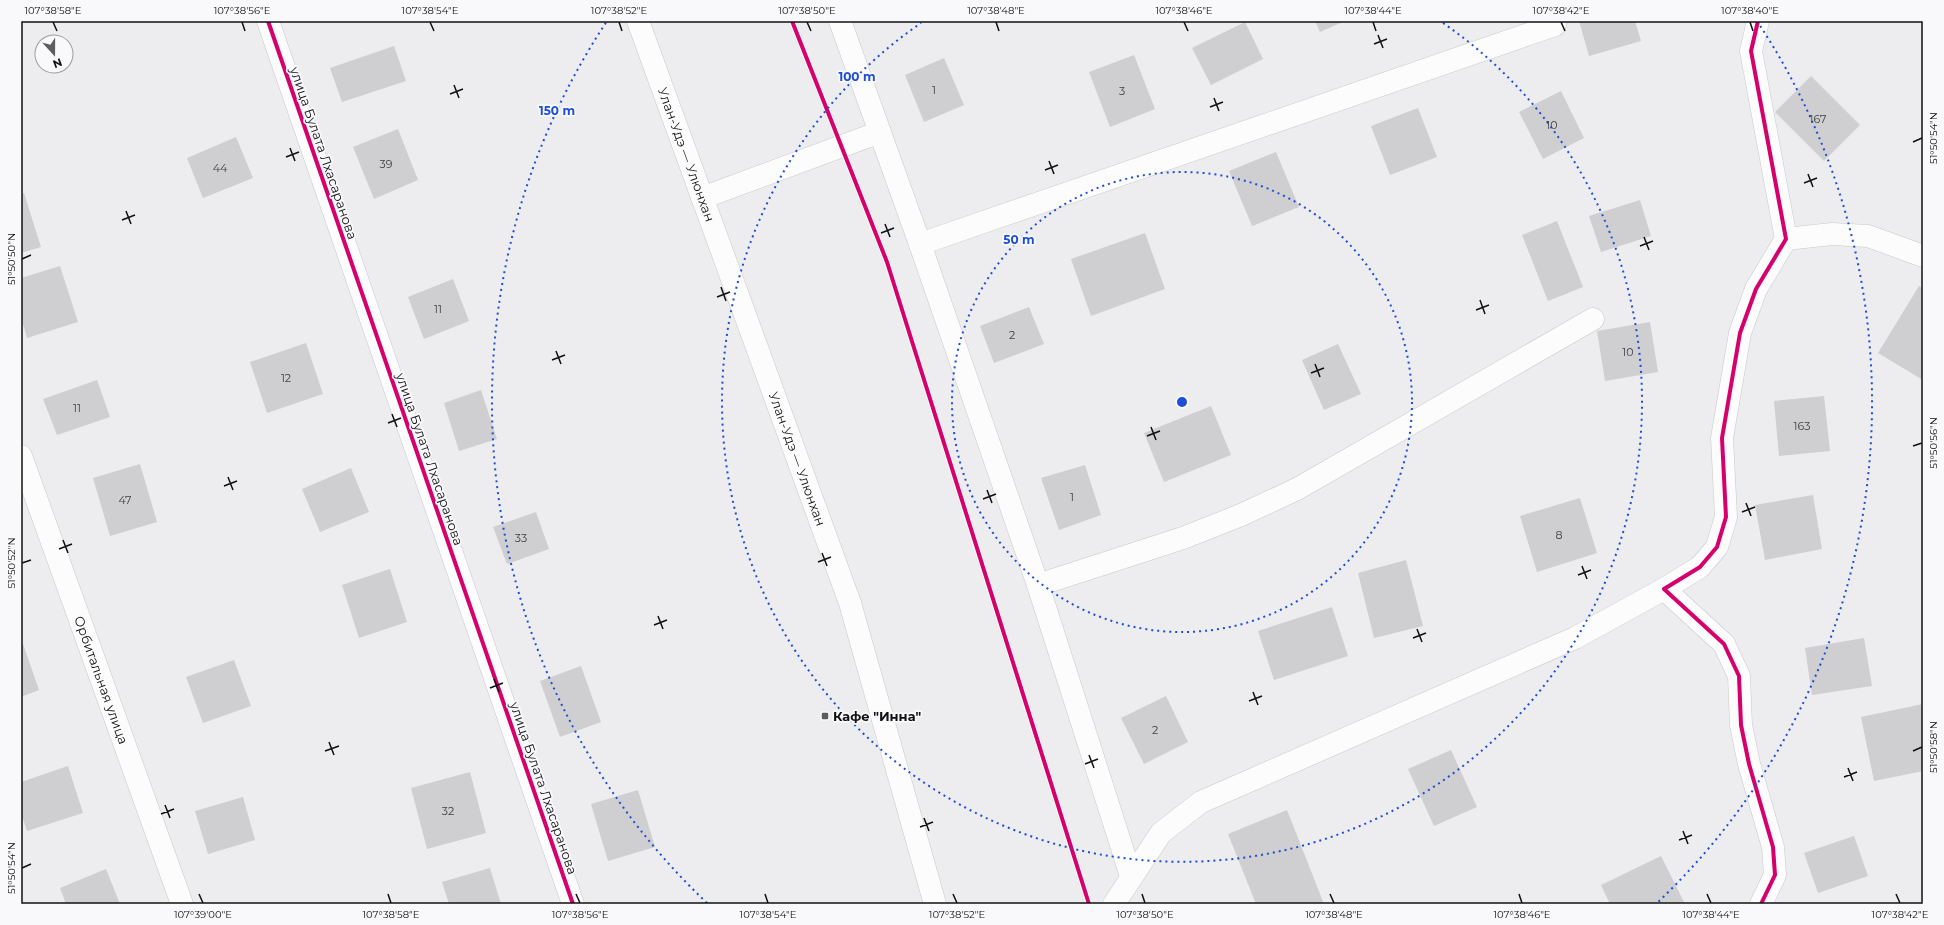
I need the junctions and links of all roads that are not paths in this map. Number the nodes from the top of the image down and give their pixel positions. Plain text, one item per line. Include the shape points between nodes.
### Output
1 (268, 21) edge
2 (638, 21) edge
3 (840, 21) edge
4 (1758, 21) edge
5 (1555, 25) dead end
6 (880, 132) junction
7 (702, 198) junction
8 (1786, 239) junction
9 (920, 244) junction
10 (1923, 256) edge
11 (1593, 319) dead end
12 (21, 456) edge
13 (1038, 586) junction
14 (1664, 589) junction
15 (1130, 876) junction
16 (182, 904) edge
17 (573, 904) edge
18 (935, 904) edge
19 (1114, 904) edge
20 (1761, 904) edge

1 - 17 street, улица Булата Лхасаранова
2 - 7 street, Улан-Удэ — Улюнхан
3 - 6 street
4 - 8 street via 1752,51
5 - 9 street
6 - 7 street
6 - 9 street
7 - 18 street, Улан-Удэ — Улюнхан via 850,603
8 - 10 street via 1832,234 1868,236
8 - 14 street via 1756,289 1740,333 1722,438 1726,517 1717,547 1700,567
9 - 13 street
11 - 13 street via 1297,489 1183,538
12 - 16 street, Орбитальная улица
13 - 15 street
14 - 15 street via 1575,638 1201,802 1161,833
14 - 20 street via 1724,644 1739,676 1741,725 1749,764 1773,847 1775,875
15 - 19 street

